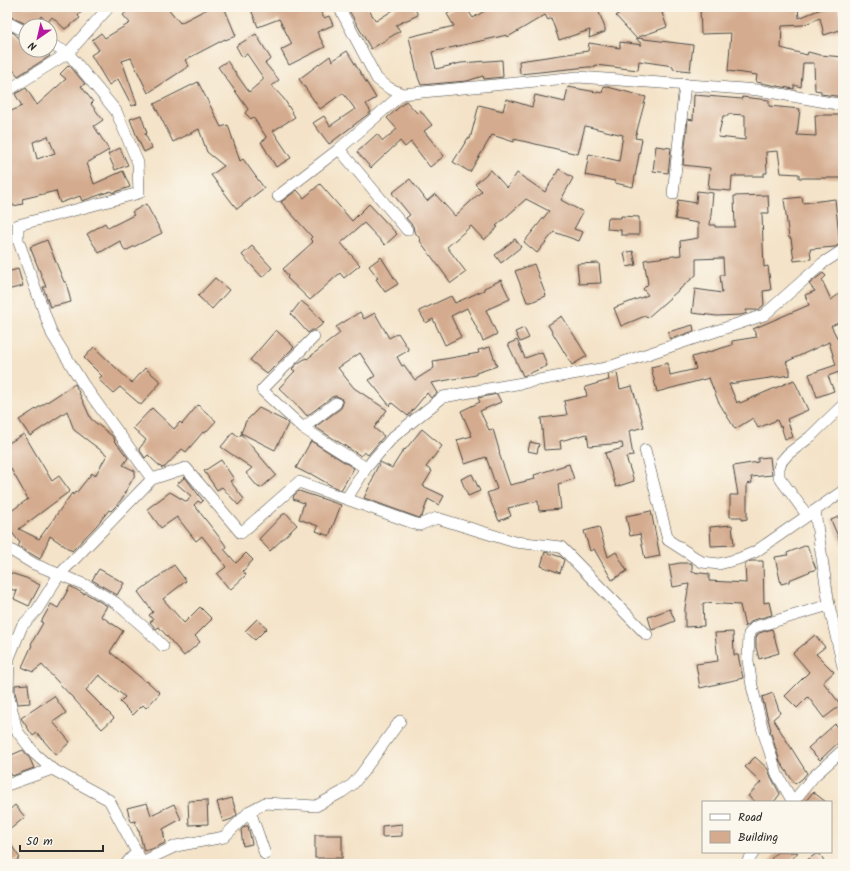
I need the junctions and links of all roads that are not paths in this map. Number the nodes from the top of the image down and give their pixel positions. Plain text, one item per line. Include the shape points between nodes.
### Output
1 (109, 7) edge
2 (339, 7) edge
3 (7, 22) edge
4 (18, 28) edge
5 (58, 48) edge
6 (68, 53) junction
7 (685, 84) junction
8 (7, 91) edge
9 (402, 94) junction
10 (843, 105) edge
11 (338, 148) junction
12 (673, 194) dead end
13 (278, 196) dead end
14 (407, 230) dead end
15 (843, 250) edge
16 (314, 337) dead end
17 (336, 403) dead end
18 (843, 405) edge
19 (303, 428) junction
20 (644, 450) dead end
21 (366, 468) junction
22 (152, 479) junction
23 (843, 491) edge
24 (347, 498) junction
25 (811, 513) junction
26 (7, 546) edge
27 (59, 575) junction
28 (829, 605) junction
29 (647, 635) dead end
30 (163, 646) dead end
31 (843, 667) edge
32 (8, 693) edge
33 (400, 722) dead end
34 (843, 750) edge
35 (52, 769) junction
36 (7, 785) edge
37 (792, 801) edge
38 (794, 801) edge
39 (250, 811) junction
40 (753, 853) edge
41 (265, 854) dead end
42 (142, 862) junction
43 (126, 864) edge
44 (746, 864) edge

1 - 6 street
2 - 9 street via 377,79
3 - 4 street
5 - 6 street
6 - 8 street
6 - 22 street via 116,111 138,163 139,193 18,225 18,240 52,334 83,384
7 - 9 street via 578,77
7 - 10 street via 758,90
7 - 12 street
9 - 11 street
11 - 13 street
11 - 14 street
15 - 21 street via 823,263 764,314 606,368 443,397 393,437
16 - 19 street via 262,390
17 - 19 street
18 - 25 street via 788,454 779,468 779,476
19 - 21 street
20 - 25 street via 668,540 702,562 719,564 755,552
21 - 24 street
22 - 24 street via 186,468 241,533 299,482
22 - 27 street
23 - 25 street
24 - 29 street via 419,525 437,518 514,542 561,547
25 - 28 street
26 - 27 street via 34,564
27 - 30 street via 88,586 116,603
27 - 32 street via 37,610 22,626 8,658
28 - 31 street
28 - 37 street via 754,627 749,634 748,662 763,731 777,774
32 - 35 street via 17,731 35,754
33 - 39 street via 362,773 342,792 316,806 264,803
34 - 38 street via 814,776
35 - 36 street
35 - 42 street via 109,800
39 - 41 street
39 - 42 street via 224,837 176,846
40 - 44 street
42 - 43 street via 132,857

